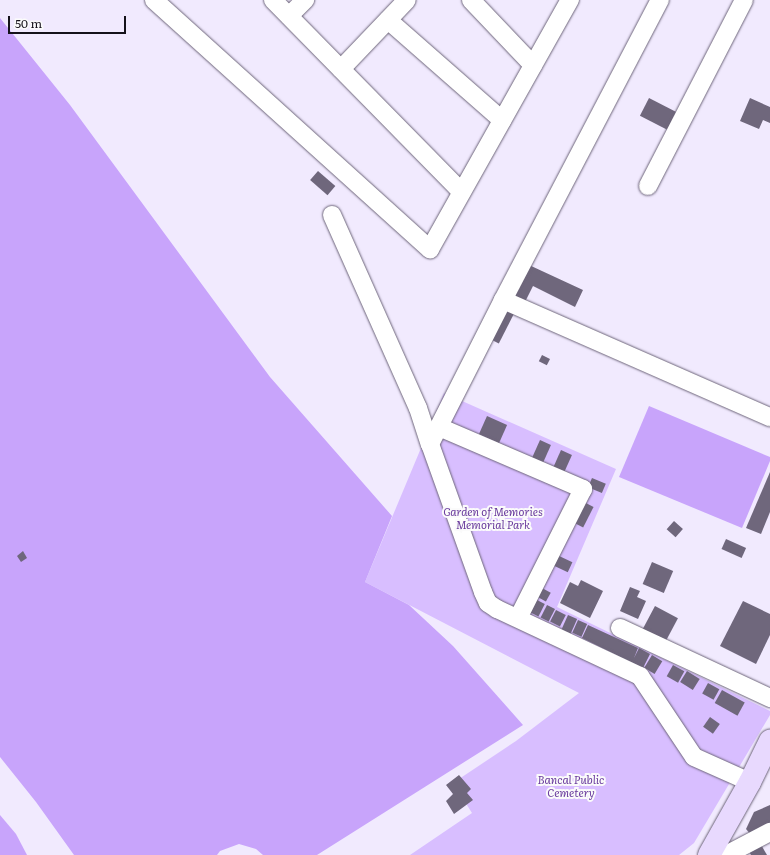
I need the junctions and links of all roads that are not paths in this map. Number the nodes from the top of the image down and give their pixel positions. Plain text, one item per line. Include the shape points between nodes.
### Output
1 (154, 0) edge
2 (273, 0) edge
3 (305, 0) edge
4 (407, 0) edge
5 (471, 0) edge
6 (570, 0) edge
7 (660, 0) edge
8 (744, 0) edge
9 (289, 16) junction
10 (388, 20) junction
11 (533, 65) junction
12 (341, 69) junction
13 (502, 120) junction
14 (648, 186) dead end
15 (462, 192) junction
16 (332, 216) dead end
17 (503, 300) junction
18 (770, 417) edge
19 (439, 427) junction
20 (430, 444) junction
21 (518, 618) junction
22 (620, 628) dead end
23 (770, 698) edge
24 (770, 741) edge
25 (750, 782) junction
26 (770, 832) edge
27 (709, 855) edge
28 (726, 855) edge

1 - 15 street via 430,249
2 - 9 street
3 - 9 street
4 - 10 street
5 - 11 street
6 - 11 street
7 - 17 street
8 - 14 street
9 - 12 street
10 - 12 street
10 - 13 street
11 - 13 street
12 - 15 street
13 - 15 street
16 - 20 street via 418,408
17 - 18 street
17 - 19 street
19 - 20 street
19 - 21 street via 583,489
20 - 21 street via 488,602
21 - 25 street via 640,676 694,757
22 - 23 street
24 - 25 main road
25 - 27 main road
26 - 28 street

